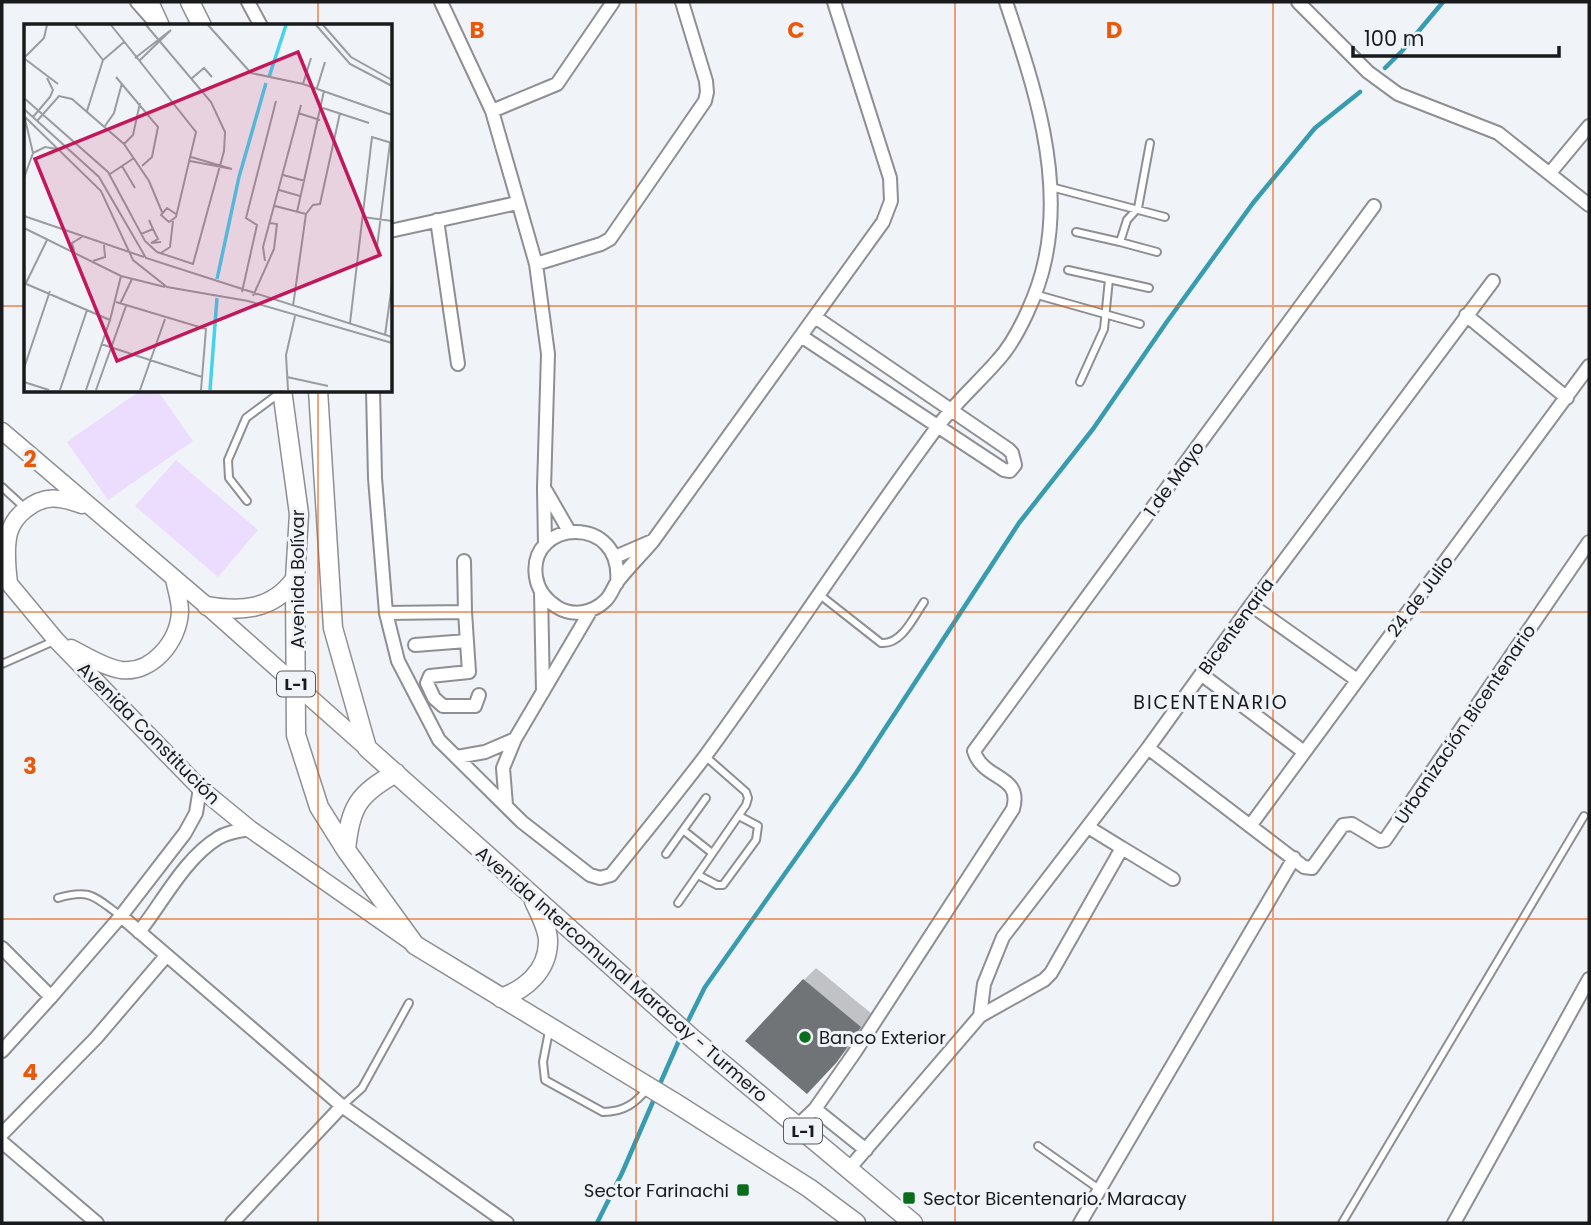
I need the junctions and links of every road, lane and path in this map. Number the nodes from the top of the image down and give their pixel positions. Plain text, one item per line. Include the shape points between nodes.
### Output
1 (137, 2) edge
2 (149, 2) edge
3 (190, 2) edge
4 (248, 2) edge
5 (441, 2) edge
6 (613, 2) edge
7 (682, 2) edge
8 (834, 2) edge
9 (1006, 2) edge
10 (1298, 2) edge
11 (158, 24) edge
12 (159, 24) edge
13 (201, 24) edge
14 (260, 24) edge
15 (492, 110) junction
16 (1589, 126) edge
17 (1150, 143) dead end
18 (1550, 173) junction
19 (1049, 186) junction
20 (517, 204) junction
21 (1589, 205) edge
22 (1374, 206) dead end
23 (1138, 208) junction
24 (1165, 217) dead end
25 (438, 220) junction
26 (392, 231) edge
27 (1076, 232) dead end
28 (1119, 242) junction
29 (1157, 252) dead end
30 (536, 264) junction
31 (1068, 270) dead end
32 (1109, 279) junction
33 (1493, 281) dead end
34 (1149, 288) dead end
35 (1034, 294) junction
36 (1105, 312) junction
37 (1466, 315) junction
38 (815, 317) junction
39 (1140, 324) dead end
40 (801, 336) junction
41 (458, 364) dead end
42 (1589, 366) edge
43 (1080, 382) dead end
44 (281, 392) edge
45 (282, 392) edge
46 (318, 392) edge
47 (373, 392) edge
48 (1567, 398) junction
49 (951, 410) junction
50 (939, 425) junction
51 (2, 431) edge
52 (2, 487) edge
53 (544, 488) junction
54 (247, 501) dead end
55 (91, 508) junction
56 (26, 509) junction
57 (569, 531) junction
58 (653, 541) junction
59 (1589, 542) edge
60 (545, 545) junction
61 (615, 557) junction
62 (464, 561) dead end
63 (5, 579) edge
64 (174, 579) junction
65 (295, 579) junction
66 (617, 583) junction
67 (541, 592) junction
68 (820, 595) junction
69 (924, 602) dead end
70 (1251, 605) junction
71 (207, 606) junction
72 (591, 610) junction
73 (465, 612) junction
74 (386, 613) junction
75 (56, 640) junction
76 (467, 641) junction
77 (415, 645) dead end
78 (2, 664) edge
79 (1201, 674) junction
80 (1357, 680) junction
81 (296, 687) junction
82 (543, 692) junction
83 (480, 695) dead end
84 (514, 739) junction
85 (367, 748) junction
86 (1148, 748) junction
87 (1304, 752) junction
88 (705, 756) junction
89 (457, 757) junction
90 (396, 773) junction
91 (200, 788) junction
92 (706, 798) dead end
93 (506, 805) junction
94 (739, 816) junction
95 (1584, 816) dead end
96 (1250, 826) junction
97 (1088, 827) junction
98 (250, 829) junction
99 (683, 830) junction
100 (1122, 848) junction
101 (346, 850) junction
102 (666, 853) dead end
103 (712, 853) junction
104 (1294, 859) junction
105 (698, 875) junction
106 (1173, 879) dead end
107 (533, 897) junction
108 (58, 898) dead end
109 (130, 903) junction
110 (678, 903) dead end
111 (121, 916) junction
112 (151, 916) junction
113 (139, 932) junction
114 (415, 945) junction
115 (2, 948) edge
116 (166, 956) junction
117 (1589, 979) edge
118 (1585, 995) edge
119 (51, 997) junction
120 (501, 998) junction
121 (409, 1003) dead end
122 (980, 1016) junction
123 (550, 1025) junction
124 (2, 1051) edge
125 (652, 1088) junction
126 (342, 1106) junction
127 (815, 1109) junction
128 (797, 1126) junction
129 (2, 1134) edge
130 (2, 1142) edge
131 (1038, 1146) dead end
132 (866, 1150) junction
133 (848, 1170) junction
134 (1099, 1189) junction
135 (97, 1223) edge
136 (232, 1223) edge
137 (507, 1223) edge
138 (856, 1223) edge
139 (913, 1223) edge
140 (1080, 1223) edge
141 (1342, 1223) edge
142 (1454, 1223) edge

1 - 11 street
2 - 12 main road
3 - 13 main road
4 - 14 street
5 - 15 street
6 - 15 street via 556,84
7 - 30 street via 706,81 705,101 610,239
8 - 38 street via 890,178 891,201 883,222
9 - 19 street via 1034,88
10 - 18 street via 1368,72 1398,94 1498,133
15 - 20 street
16 - 18 street
17 - 23 lane
18 - 21 street
19 - 23 lane
19 - 35 street via 1049,237
20 - 25 street
20 - 30 street
22 - 127 street, 1 de Mayo via 974,751 982,766 1011,786 1016,797 1013,809
23 - 24 lane
23 - 28 lane via 1127,220
25 - 26 street
25 - 41 street
27 - 28 lane
28 - 29 lane
30 - 53 street via 548,354
31 - 32 lane
32 - 34 lane
32 - 36 lane
33 - 37 street, Bicentenaria
35 - 36 lane
35 - 49 street via 1001,357
36 - 39 lane
36 - 43 lane via 1104,329
37 - 48 street
37 - 70 street, Bicentenaria
38 - 40 street
38 - 49 street
40 - 50 street
40 - 58 street
42 - 48 street, 24 de Julio
44 - 54 lane via 246,418 228,460 229,478
45 - 65 main road, Avenida Bolívar / L-1 via 299,514
46 - 85 main road, Avenida Bolívar via 333,628
47 - 74 street
48 - 80 street, 24 de Julio
49 - 50 street
49 - 50 street via 1008,449 1015,465 1004,470
50 - 68 street
51 - 55 street
52 - 56 lane
53 - 57 street
53 - 60 street
55 - 56 street via 49,498
55 - 64 street
56 - 63 street via 9,532
57 - 60 street
57 - 61 street via 583,531 603,540
58 - 61 street
58 - 66 street
59 - 104 street, Urbanización Bicentenario via 1389,836 1380,841 1347,823 1312,868
60 - 67 street via 537,560
61 - 66 street
62 - 73 street
63 - 75 street, Avenida Constitución
64 - 71 street
64 - 75 street via 178,625 172,640 144,668 105,666
65 - 71 main road via 288,590 249,609
65 - 81 main road, Avenida Bolívar / L-1
66 - 72 street via 608,599
67 - 72 street via 562,610
67 - 82 street
68 - 69 lane via 881,643 897,639
68 - 88 street
70 - 79 street, Bicentenaria
70 - 80 street
71 - 81 street
72 - 82 street
73 - 74 street
73 - 76 street
74 - 89 street via 398,661 439,740
75 - 78 lane
75 - 91 street, Avenida Constitución
76 - 77 street
76 - 83 street via 469,672 430,676 427,683 443,706 475,706
79 - 86 street, Bicentenaria
79 - 87 street
80 - 87 street, 24 de Julio
81 - 85 street
81 - 101 main road, Avenida Bolívar / L-1 via 296,735 319,807
82 - 84 street
84 - 89 street via 485,752
84 - 93 street via 503,768
85 - 90 main road, Avenida Intercomunal Maracay - Turmero / L-1
86 - 96 street
86 - 97 street, Bicentenaria
87 - 96 street, 24 de Julio
88 - 93 street via 611,876 590,875
88 - 94 lane via 746,792 748,798
89 - 93 street
90 - 101 main road via 361,796 348,826
90 - 107 main road, Avenida Intercomunal Maracay - Turmero / L-1
91 - 98 street, Avenida Constitución
91 - 109 street via 196,813 185,832
92 - 99 lane
94 - 103 lane
94 - 105 lane via 758,826 756,840 723,886
95 - 141 lane
96 - 104 street
97 - 100 street
97 - 122 street, Bicentenaria via 1003,937 985,984
98 - 112 street via 230,832 205,848
98 - 114 street, Avenida Constitución
99 - 102 lane
99 - 103 lane
100 - 106 street
100 - 122 street via 1051,973
101 - 114 main road, Avenida Bolívar / L-1
103 - 105 lane
104 - 134 street
105 - 110 lane
107 - 120 main road via 549,941 544,965 520,991
107 - 128 main road, Avenida Intercomunal Maracay - Turmero / L-1
108 - 111 lane via 72,894 97,897
109 - 111 street
109 - 112 street
111 - 113 street
111 - 119 street
112 - 113 street
113 - 116 street
114 - 120 main road, L-1
115 - 119 street
116 - 126 street
116 - 129 street via 96,1038
117 - 118 street
118 - 142 street
119 - 124 street
120 - 123 main road, L-1
121 - 126 lane via 362,1088
122 - 132 street
123 - 125 main road, L-1
123 - 125 lane via 542,1062 545,1080 603,1112 635,1103
125 - 138 main road, L-1
126 - 136 street
126 - 137 street
127 - 128 street
127 - 132 street
128 - 133 main road, Avenida Intercomunal Maracay - Turmero / L-1
130 - 135 street
131 - 134 lane
132 - 133 street
133 - 139 main road, Avenida Intercomunal Maracay - Turmero / L-1
134 - 140 street

